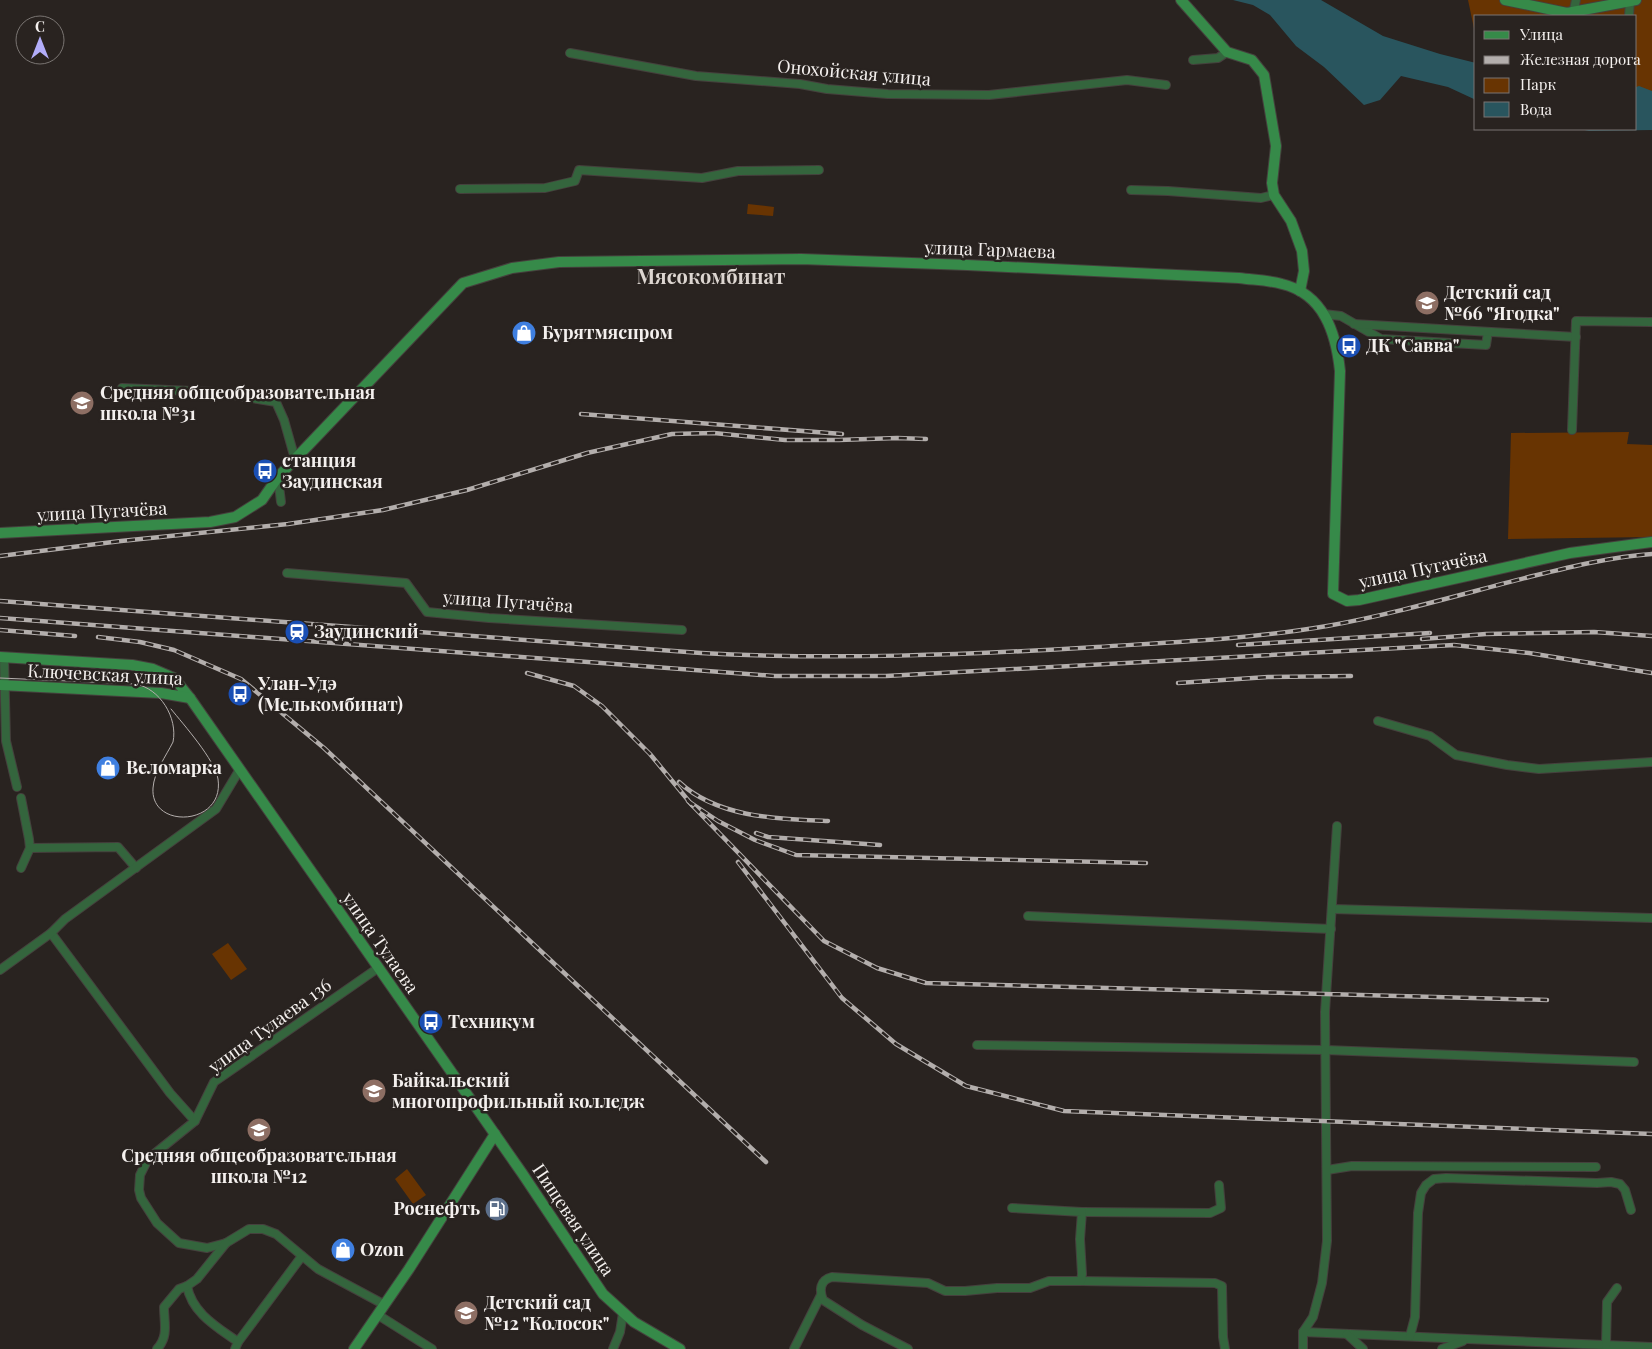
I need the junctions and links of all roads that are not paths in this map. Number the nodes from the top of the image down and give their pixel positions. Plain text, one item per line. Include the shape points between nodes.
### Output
1 (1181, 0) edge
2 (1505, 0) edge
3 (1576, 0) edge
4 (1632, 0) edge
5 (1573, 14) edge
6 (1629, 15) edge
7 (1227, 52) junction
8 (570, 54) dead end
9 (1193, 60) dead end
10 (1166, 85) dead end
11 (819, 170) dead end
12 (460, 189) dead end
13 (1131, 190) dead end
14 (1274, 196) junction
15 (463, 283) joint
16 (1300, 291) junction
17 (1324, 314) junction
18 (1651, 322) edge
19 (1354, 324) junction
20 (1488, 332) junction
21 (1576, 338) junction
22 (122, 388) dead end
23 (1572, 430) dead end
24 (295, 459) junction
25 (278, 477) junction
26 (282, 502) dead end
27 (0, 533) edge
28 (1652, 542) edge
29 (287, 573) dead end
30 (682, 630) dead end
31 (2, 657) edge
32 (2, 685) edge
33 (190, 698) junction
34 (1378, 721) dead end
35 (1652, 762) edge
36 (240, 769) junction
37 (17, 786) dead end
38 (21, 798) dead end
39 (1338, 826) dead end
40 (30, 848) junction
41 (21, 868) dead end
42 (136, 868) junction
43 (1332, 909) junction
44 (1028, 916) dead end
45 (1652, 918) edge
46 (1331, 929) junction
47 (50, 933) junction
48 (378, 968) junction
49 (0, 970) edge
50 (977, 1046) dead end
51 (1326, 1050) junction
52 (1634, 1062) dead end
53 (195, 1121) junction
54 (495, 1134) junction
55 (1596, 1167) dead end
56 (1327, 1170) junction
57 (1220, 1185) dead end
58 (1012, 1208) dead end
59 (1631, 1210) dead end
60 (1082, 1212) junction
61 (226, 1243) junction
62 (302, 1256) junction
63 (1081, 1281) junction
64 (186, 1286) junction
65 (1617, 1288) dead end
66 (821, 1295) junction
67 (385, 1305) junction
68 (623, 1313) junction
69 (378, 1315) junction
70 (1303, 1332) junction
71 (1347, 1334) junction
72 (1410, 1336) junction
73 (1468, 1339) junction
74 (236, 1345) edge
75 (1606, 1345) junction
76 (1652, 1347) edge
77 (157, 1349) edge
78 (354, 1349) edge
79 (432, 1349) edge
80 (613, 1349) edge
81 (680, 1349) edge
82 (794, 1349) edge
83 (908, 1349) edge
84 (1225, 1349) edge
85 (1303, 1349) edge
86 (1363, 1349) edge
87 (1442, 1349) edge

1 - 7 street
2 - 5 street
3 - 5 street
4 - 5 street
4 - 6 street
7 - 9 street via 1218,58
7 - 14 street via 1252,60 1264,75 1276,146 1272,183
8 - 10 street, Онохойская улица via 696,76 888,94 989,95 1127,80
11 - 12 street via 738,170 702,178 579,170 576,181 545,188
13 - 14 street via 1261,198
14 - 16 street via 1291,221 1302,251 1304,271
15 - 16 street, улица Гармаева via 512,268 559,262 800,259 1240,278 1282,284
15 - 24 street, улица Пугачёва
16 - 17 street, улица Гармаева
17 - 19 street via 1340,316
17 - 28 street, улица Пугачёва via 1335,338 1340,371 1333,594 1347,601 1359,600 1570,553
18 - 21 street via 1576,321
19 - 20 street
19 - 20 street via 1380,339 1486,345
20 - 21 street
21 - 23 street
22 - 24 street via 216,392 276,402
24 - 25 street, улица Пугачёва
25 - 26 street
25 - 27 street, улица Пугачёва via 262,500 235,517
29 - 30 street, улица Пугачёва via 406,583 428,612
31 - 32 street
31 - 33 street, Ключевская улица via 153,669 174,678
32 - 33 street, Ключевская улица via 162,693
32 - 37 street via 6,741
33 - 36 street, улица Тулаева
34 - 35 street via 1430,736 1456,755 1515,766 1539,769
36 - 42 street via 216,809
36 - 48 street, улица Тулаева
38 - 40 street
39 - 43 street
40 - 41 street
40 - 42 street via 118,847
42 - 47 street
43 - 45 street
43 - 46 street
44 - 46 street
46 - 51 street via 1325,1012
47 - 49 street
47 - 53 street via 170,1093
48 - 53 street, улица Тулаева 136 via 214,1082
48 - 54 street, улица Тулаева
50 - 51 street
51 - 52 street
51 - 56 street
53 - 61 street, улица Тулаева 136 via 148,1159 140,1175 141,1198 157,1223 179,1244 207,1248
54 - 67 street
54 - 68 street, Пищевая улица via 603,1294
55 - 56 street via 1352,1166
56 - 70 street via 1328,1241 1322,1284 1313,1318
57 - 60 street via 1221,1208 1210,1213
58 - 60 street
59 - 72 street via 1620,1184 1434,1179 1421,1193 1415,1317
60 - 63 street
61 - 62 street via 249,1229 262,1229 276,1234
61 - 64 street via 197,1279
62 - 67 street via 318,1269
62 - 74 street
63 - 66 street via 1049,1281 1030,1288 945,1291 928,1283 832,1277 821,1285
63 - 84 street via 1215,1283 1222,1286
64 - 74 street via 197,1310
64 - 77 street via 179,1289 164,1307 165,1335
65 - 75 street via 1608,1302
66 - 82 street
66 - 83 street via 823,1300 862,1325
67 - 69 street
68 - 80 street
68 - 81 street, Пищевая улица
69 - 78 street
69 - 79 street
70 - 71 street
70 - 85 street
71 - 72 street
71 - 86 street
72 - 73 street
73 - 75 street
73 - 87 street
75 - 76 street

